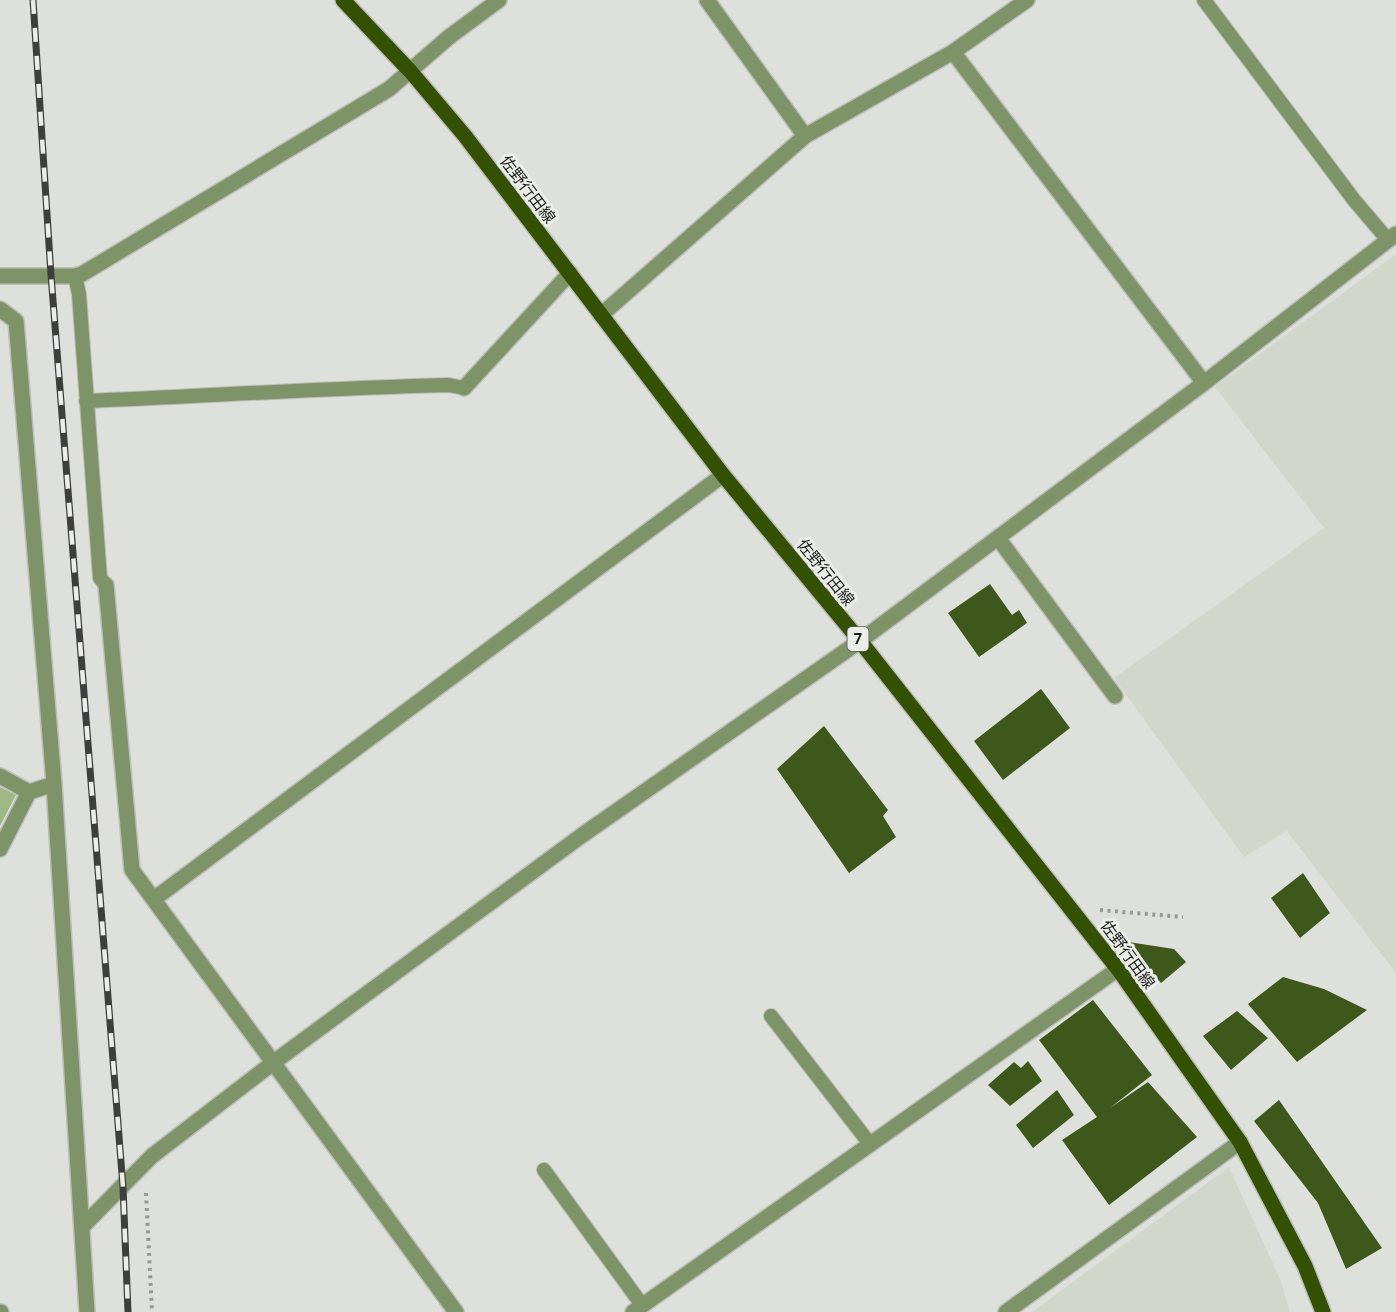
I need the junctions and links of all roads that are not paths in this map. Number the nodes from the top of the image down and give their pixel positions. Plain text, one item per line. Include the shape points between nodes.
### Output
1 (343, 0) edge
2 (499, 0) edge
3 (707, 0) edge
4 (1027, 0) edge
5 (1204, 0) edge
6 (953, 52) junction
7 (411, 72) junction
8 (805, 136) junction
9 (1392, 237) edge
10 (570, 273) junction
11 (0, 276) edge
12 (75, 276) junction
13 (0, 309) edge
14 (601, 315) junction
15 (1204, 383) junction
16 (464, 388) joint
17 (86, 401) junction
18 (723, 475) junction
19 (998, 538) junction
20 (106, 585) joint
21 (860, 641) junction
22 (1115, 696) dead end
23 (0, 776) edge
24 (54, 784) junction
25 (29, 792) junction
26 (0, 849) edge
27 (154, 898) junction
28 (1118, 969) junction
29 (771, 1016) dead end
30 (274, 1062) junction
31 (1240, 1142) junction
32 (870, 1144) junction
33 (544, 1170) dead end
34 (82, 1227) junction
35 (637, 1309) edge
36 (87, 1312) edge
37 (456, 1312) edge
38 (1006, 1312) edge
39 (1323, 1312) edge

1 - 7 main road, 佐野行田線 / 7
2 - 7 street via 449,37
3 - 8 street
4 - 6 street
5 - 9 lane via 1354,200
6 - 8 street
6 - 15 street
7 - 10 main road, 佐野行田線 / 7
7 - 12 street via 389,90
8 - 14 street
9 - 15 street
10 - 14 main road, 佐野行田線 / 7
10 - 16 street
11 - 12 street
12 - 17 lane
13 - 24 street via 16,321
14 - 18 main road, 佐野行田線 / 7
15 - 19 street
16 - 17 lane via 322,388
17 - 20 lane via 100,578
18 - 21 main road, 佐野行田線 / 7
18 - 27 street
19 - 21 street
19 - 22 street
20 - 27 street via 132,870
21 - 28 main road, 佐野行田線 / 7
21 - 30 street via 582,836
23 - 25 street
24 - 25 street
24 - 34 street
25 - 26 street
27 - 30 street
28 - 31 main road, 佐野行田線 / 7
28 - 32 street
29 - 32 lane
30 - 34 street via 152,1156
30 - 37 street
31 - 38 street
31 - 39 main road, 佐野行田線 / 7 via 1305,1266
32 - 35 street
33 - 35 lane
34 - 36 street

